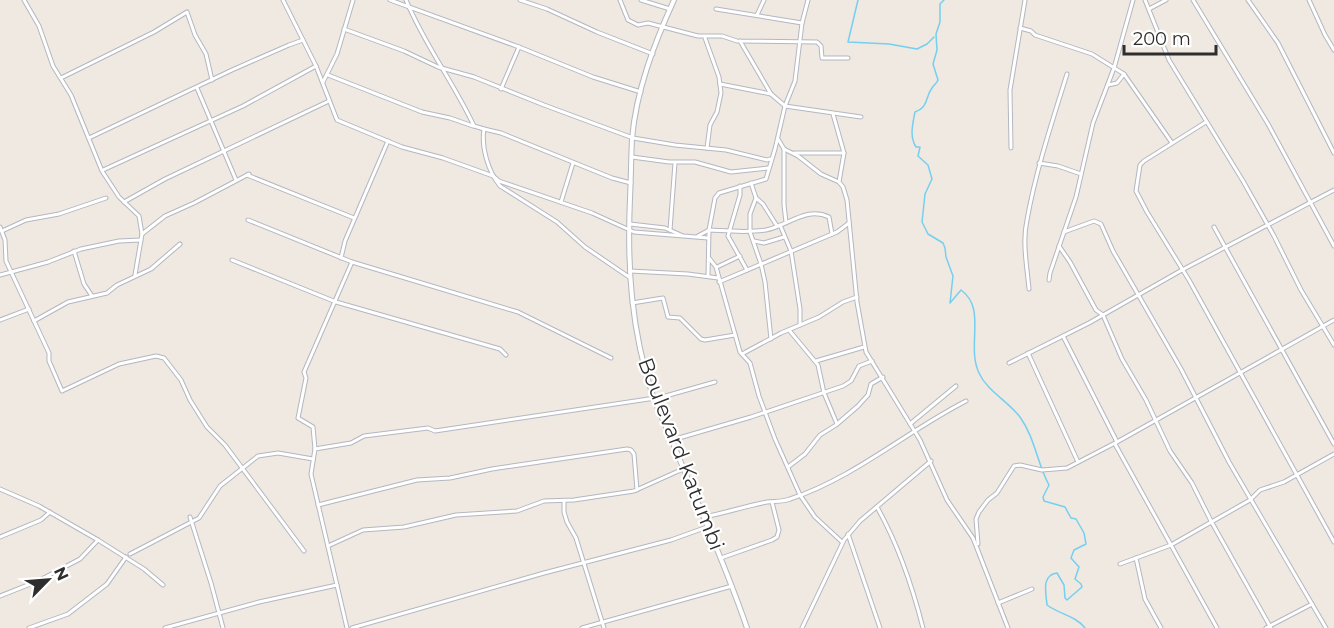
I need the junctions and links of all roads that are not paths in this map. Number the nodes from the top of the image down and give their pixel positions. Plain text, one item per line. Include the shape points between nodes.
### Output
1 (24, 0) edge
2 (283, 0) edge
3 (353, 0) edge
4 (390, 0) edge
5 (406, 0) edge
6 (520, 0) edge
7 (620, 0) edge
8 (641, 0) edge
9 (674, 0) edge
10 (764, 0) edge
11 (808, 0) edge
12 (1025, 0) edge
13 (1132, 0) edge
14 (1144, 0) edge
15 (1166, 0) edge
16 (1193, 0) edge
17 (1248, 0) edge
18 (1309, 0) edge
19 (409, 7) junction
20 (670, 9) junction
21 (716, 9) dead end
22 (1149, 9) junction
23 (757, 15) junction
24 (802, 23) junction
25 (661, 28) junction
26 (1020, 28) junction
27 (344, 29) junction
28 (705, 37) junction
29 (303, 40) junction
30 (740, 41) junction
31 (746, 41) junction
32 (799, 42) junction
33 (1332, 44) edge
34 (519, 47) junction
35 (746, 48) junction
36 (1334, 50) edge
37 (653, 54) junction
38 (848, 58) dead end
39 (316, 66) junction
40 (442, 68) junction
41 (1114, 68) junction
42 (1067, 74) dead end
43 (1124, 74) junction
44 (328, 75) junction
45 (61, 78) junction
46 (212, 80) junction
47 (323, 83) junction
48 (720, 84) junction
49 (1108, 85) junction
50 (197, 88) junction
51 (501, 89) junction
52 (641, 92) junction
53 (771, 94) junction
54 (330, 101) junction
55 (785, 106) junction
56 (833, 113) junction
57 (861, 117) dead end
58 (211, 120) junction
59 (1206, 122) junction
60 (474, 126) junction
61 (484, 129) junction
62 (88, 138) junction
63 (633, 138) junction
64 (778, 139) junction
65 (388, 141) junction
66 (1172, 143) junction
67 (707, 148) junction
68 (1011, 148) dead end
69 (784, 149) junction
70 (224, 151) junction
71 (794, 153) junction
72 (844, 153) junction
73 (1334, 153) edge
74 (632, 157) junction
75 (770, 159) junction
76 (573, 163) junction
77 (675, 163) junction
78 (1039, 163) junction
79 (768, 168) junction
80 (102, 171) junction
81 (1081, 174) junction
82 (494, 176) junction
83 (236, 180) junction
84 (839, 182) junction
85 (631, 183) junction
86 (751, 183) junction
87 (740, 186) junction
88 (1334, 190) edge
89 (106, 198) dead end
90 (756, 198) junction
91 (124, 202) junction
92 (561, 202) junction
93 (1311, 202) junction
94 (354, 218) junction
95 (248, 220) dead end
96 (786, 222) junction
97 (629, 224) junction
98 (849, 224) junction
99 (1266, 225) junction
100 (778, 226) junction
101 (1214, 227) dead end
102 (1, 229) edge
103 (629, 230) junction
104 (670, 230) junction
105 (709, 230) junction
106 (729, 232) junction
107 (750, 232) junction
108 (1064, 232) junction
109 (141, 234) junction
110 (832, 234) junction
111 (683, 236) junction
112 (697, 237) junction
113 (784, 237) junction
114 (708, 238) junction
115 (141, 240) junction
116 (753, 241) junction
117 (180, 244) dead end
118 (1059, 246) junction
119 (1334, 246) edge
120 (1225, 248) junction
121 (74, 251) junction
122 (791, 251) junction
123 (740, 256) junction
124 (341, 258) junction
125 (709, 258) junction
126 (232, 260) dead end
127 (352, 262) junction
128 (761, 264) junction
129 (716, 267) junction
130 (629, 270) junction
131 (1182, 270) junction
132 (10, 271) junction
133 (747, 271) junction
134 (0, 275) edge
135 (135, 275) junction
136 (708, 276) junction
137 (629, 278) junction
138 (718, 280) junction
139 (1049, 280) dead end
140 (1029, 289) dead end
141 (1140, 294) junction
142 (92, 296) junction
143 (857, 297) junction
144 (335, 301) junction
145 (632, 303) junction
146 (29, 309) junction
147 (1103, 315) junction
148 (0, 320) edge
149 (1334, 320) edge
150 (34, 321) junction
151 (800, 325) junction
152 (1323, 325) junction
153 (789, 330) junction
154 (735, 335) junction
155 (1063, 336) junction
156 (771, 339) junction
157 (1334, 345) edge
158 (864, 347) junction
159 (1281, 350) junction
160 (1028, 353) junction
161 (742, 354) junction
162 (506, 356) dead end
163 (611, 358) dead end
164 (816, 361) junction
165 (872, 361) junction
166 (1009, 363) dead end
167 (1239, 373) junction
168 (883, 377) junction
169 (715, 382) dead end
170 (956, 386) dead end
171 (824, 393) junction
172 (1195, 397) junction
173 (654, 398) junction
174 (966, 400) dead end
175 (766, 411) junction
176 (1156, 420) junction
177 (837, 424) junction
178 (910, 424) junction
179 (913, 430) junction
180 (672, 441) junction
181 (1116, 443) junction
182 (1334, 444) edge
183 (315, 449) junction
184 (1334, 454) edge
185 (314, 459) junction
186 (931, 461) junction
187 (1078, 462) junction
188 (788, 467) junction
189 (242, 469) junction
190 (683, 469) junction
191 (1296, 475) junction
192 (0, 489) edge
193 (637, 490) junction
194 (801, 495) junction
195 (1250, 500) junction
196 (564, 501) junction
197 (772, 502) junction
198 (318, 505) junction
199 (877, 507) junction
200 (50, 512) junction
201 (190, 517) dead end
202 (702, 518) junction
203 (1211, 521) junction
204 (191, 522) junction
205 (707, 527) junction
206 (848, 534) junction
207 (0, 537) edge
208 (98, 540) junction
209 (842, 542) junction
210 (1334, 542) edge
211 (1171, 545) junction
212 (327, 546) junction
213 (304, 551) dead end
214 (978, 551) junction
215 (130, 554) dead end
216 (126, 557) junction
217 (721, 558) junction
218 (1136, 558) junction
219 (583, 563) junction
220 (1120, 564) dead end
221 (163, 585) dead end
222 (337, 585) junction
223 (732, 586) junction
224 (1032, 590) dead end
225 (0, 596) edge
226 (998, 603) junction
227 (1312, 604) junction
228 (218, 613) junction
229 (602, 622) junction
230 (1269, 627) edge
231 (29, 628) edge
232 (165, 628) edge
233 (223, 628) edge
234 (347, 628) edge
235 (352, 628) edge
236 (582, 628) edge
237 (604, 628) edge
238 (747, 628) edge
239 (802, 628) edge
240 (880, 628) edge
241 (923, 628) edge
242 (1008, 628) edge
243 (1161, 628) edge
244 (1217, 628) edge
245 (1326, 628) edge

1 - 45 street
2 - 29 street
3 - 27 street
4 - 19 street
5 - 19 street
6 - 37 street
7 - 25 street via 630,21
8 - 20 street
9 - 20 street, Boulevard Katumbi
10 - 23 street
11 - 24 street
12 - 26 street
13 - 41 street
14 - 22 street
15 - 22 street
16 - 93 street
17 - 73 street via 1278,43
18 - 33 street
19 - 34 street
19 - 40 street
20 - 25 street, Boulevard Katumbi
21 - 23 street
22 - 59 street via 1169,60
23 - 24 street
24 - 32 street
25 - 28 street
25 - 37 street, Boulevard Katumbi
26 - 41 street via 1092,54
26 - 68 street via 1010,90
27 - 40 street
27 - 44 street
28 - 30 street
28 - 48 street
29 - 39 street
29 - 46 street
30 - 31 street
30 - 35 street
31 - 32 street
31 - 35 street
32 - 38 street via 819,43 823,59
32 - 55 street via 795,81
33 - 36 street
34 - 51 street
34 - 52 street
35 - 53 street
37 - 52 street, Boulevard Katumbi
39 - 47 street
39 - 58 street
40 - 51 street
40 - 60 street
41 - 43 street
41 - 49 street
42 - 78 street
43 - 49 street via 1117,83
43 - 66 street
44 - 47 street
44 - 60 street via 422,112
45 - 46 street via 187,12 206,54
45 - 62 street
46 - 50 street
47 - 54 street
48 - 53 street
48 - 67 street
49 - 81 street via 1093,123
50 - 58 street
50 - 62 street
51 - 63 street
52 - 63 street, Boulevard Katumbi
53 - 55 street
54 - 65 street via 336,120
54 - 70 street
55 - 56 street
55 - 64 street
56 - 57 street
56 - 72 street
58 - 70 street
58 - 80 street
59 - 66 street
59 - 99 street
60 - 61 street
61 - 76 street
61 - 82 street
62 - 80 street
63 - 67 street
63 - 74 street, Boulevard Katumbi
64 - 69 street
64 - 75 street
65 - 82 street
65 - 94 street
66 - 131 street via 1140,165 1136,191
67 - 75 street
69 - 71 street
69 - 96 street
70 - 83 street
70 - 91 street
71 - 72 street
71 - 84 street via 821,174
72 - 84 street
74 - 77 street
74 - 85 street, Boulevard Katumbi
75 - 79 street
76 - 85 street
76 - 92 street
77 - 79 street via 695,162 731,172
77 - 104 street
78 - 81 street
78 - 140 street via 1026,221
79 - 86 street via 766,179
80 - 91 street
81 - 108 street
82 - 92 street
82 - 137 street via 500,186 557,222
83 - 94 street via 248,174
83 - 109 street via 165,216
84 - 98 street via 845,193
85 - 97 street, Boulevard Katumbi
86 - 87 street
86 - 90 street
87 - 105 street via 715,198
87 - 106 street
88 - 93 street
89 - 102 street
90 - 100 street
90 - 107 street via 750,214
91 - 109 street via 139,216
92 - 103 street
93 - 99 street
93 - 119 street
94 - 124 street
95 - 124 street
96 - 100 street
96 - 110 street via 803,215 822,214 831,219
97 - 103 street, Boulevard Katumbi
97 - 104 street
98 - 110 street
98 - 143 street
99 - 120 street
99 - 152 street
100 - 107 street
100 - 113 street
101 - 120 street
102 - 132 street
103 - 111 street
103 - 130 street, Boulevard Katumbi
104 - 111 street
105 - 106 street
105 - 112 street
105 - 114 street
106 - 107 street
106 - 123 street via 728,238
107 - 116 street
108 - 118 street
108 - 141 street via 1099,223
109 - 115 street
110 - 122 street
111 - 112 street
112 - 114 street
113 - 116 street via 764,243
113 - 122 street
114 - 125 street
115 - 121 street
115 - 135 street
116 - 128 street
117 - 135 street via 151,269
118 - 139 street
118 - 147 street via 1096,310
120 - 131 street
120 - 159 street
121 - 132 street
121 - 142 street
122 - 128 street
122 - 151 street
123 - 129 street
123 - 133 street
124 - 127 street
125 - 129 street
125 - 136 street
126 - 144 street
127 - 144 street
127 - 163 street via 518,312
128 - 133 street
128 - 156 street
129 - 138 street
130 - 136 street
130 - 137 street, Boulevard Katumbi
131 - 141 street
131 - 167 street
132 - 134 street
132 - 146 street
133 - 138 street
135 - 142 street via 107,293
136 - 138 street
137 - 145 street, Boulevard Katumbi
138 - 154 street
141 - 147 street
141 - 172 street
142 - 150 street via 68,302
143 - 151 street
143 - 158 street
144 - 162 street via 500,349
144 - 183 street via 304,372 298,418 313,427
145 - 154 street via 663,298 668,317 680,318 701,339
145 - 173 street, Boulevard Katumbi
146 - 148 street
146 - 150 street
147 - 155 street
147 - 176 street
149 - 152 street
150 - 189 street via 62,391 119,364 156,356 164,358 207,427
151 - 153 street
152 - 157 street
152 - 159 street
153 - 156 street
153 - 164 street
154 - 161 street
155 - 160 street
155 - 181 street
156 - 161 street
158 - 164 street
158 - 165 street
159 - 167 street
159 - 182 street
160 - 166 street
160 - 187 street
161 - 175 street via 750,363
164 - 171 street
165 - 168 street
165 - 171 street via 859,366 847,385
167 - 172 street
167 - 191 street
168 - 177 street via 871,384 868,395
168 - 178 street
169 - 173 street
170 - 178 street
171 - 175 street
171 - 177 street
172 - 176 street
172 - 195 street
173 - 180 street, Boulevard Katumbi
173 - 183 street via 435,431 428,428 364,436 351,443
174 - 179 street
175 - 180 street
175 - 188 street
176 - 181 street
176 - 203 street
177 - 188 street
178 - 179 street
179 - 186 street
179 - 194 street via 867,462
180 - 190 street, Boulevard Katumbi
181 - 187 street
181 - 211 street
183 - 185 street
184 - 191 street
185 - 189 street via 278,453 258,456
185 - 198 street via 311,474
186 - 199 street
186 - 214 street via 942,491 970,531
187 - 214 street via 1060,470 1014,466 976,519
188 - 194 street
189 - 204 street via 220,486 199,518
189 - 213 street
190 - 193 street
190 - 202 street, Boulevard Katumbi
191 - 195 street via 1260,490
191 - 210 street
192 - 200 street
193 - 196 street
193 - 198 street via 634,454 627,449 417,480
194 - 197 street
194 - 209 street via 815,517
195 - 203 street
195 - 227 street
196 - 212 street via 544,501 517,512 456,515 404,527 363,530
196 - 219 street via 567,522
197 - 202 street
197 - 217 street via 777,537
198 - 212 street
199 - 206 street
199 - 241 street via 906,565
200 - 207 street via 41,520
200 - 208 street
201 - 204 street
202 - 205 street, Boulevard Katumbi
203 - 211 street
203 - 230 street
204 - 215 street
204 - 228 street
205 - 217 street, Boulevard Katumbi
205 - 219 street
206 - 209 street
206 - 240 street
208 - 216 street
208 - 225 street via 80,559
209 - 239 street
211 - 218 street
211 - 244 street
212 - 222 street
214 - 226 street
216 - 221 street
216 - 231 street via 107,584 68,614
217 - 223 street, Boulevard Katumbi
218 - 220 street
218 - 243 street via 1145,599
219 - 229 street
219 - 235 street
222 - 228 street
222 - 234 street
223 - 229 street
223 - 238 street, Boulevard Katumbi
224 - 226 street
226 - 242 street
227 - 230 street
227 - 245 street
228 - 232 street
228 - 233 street
229 - 236 street
229 - 237 street

